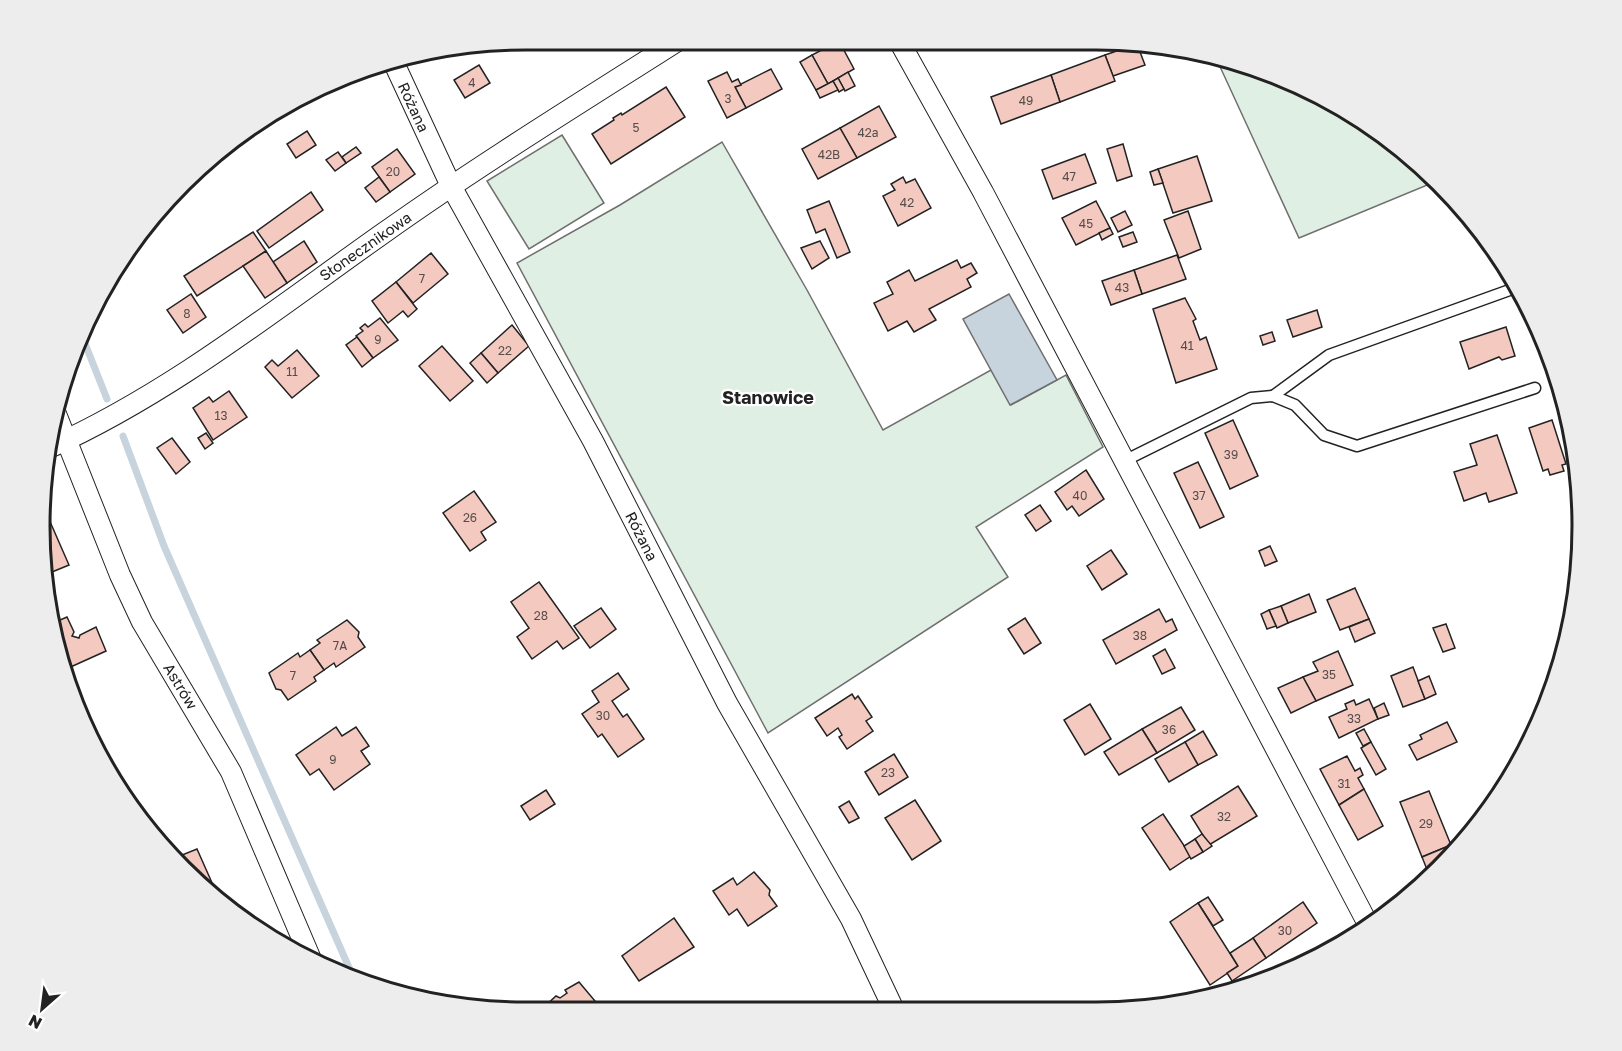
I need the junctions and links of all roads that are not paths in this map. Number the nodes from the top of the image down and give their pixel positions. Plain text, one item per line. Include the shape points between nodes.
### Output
1 (663, 50) edge
2 (903, 50) edge
3 (396, 68) edge
4 (451, 186) junction
5 (1510, 290) edge
6 (1535, 388) dead end
7 (1272, 396) junction
8 (61, 425) edge
9 (67, 440) junction
10 (57, 444) edge
11 (1124, 462) junction
12 (1365, 918) edge
13 (306, 947) edge
14 (890, 1002) edge

1 - 4 street, Słonecznikowa
2 - 11 street via 983,192
3 - 4 street, Różana
4 - 9 street, Słonecznikowa via 185,373
4 - 14 street, Różana via 594,441 727,703 851,919
5 - 7 lane via 1329,355
6 - 7 lane via 1357,446 1324,435 1295,405
7 - 11 lane via 1251,398
8 - 9 street, Astrów
9 - 10 street, Słonecznikowa
9 - 13 street, Astrów via 124,584 142,622 231,772
11 - 12 street

